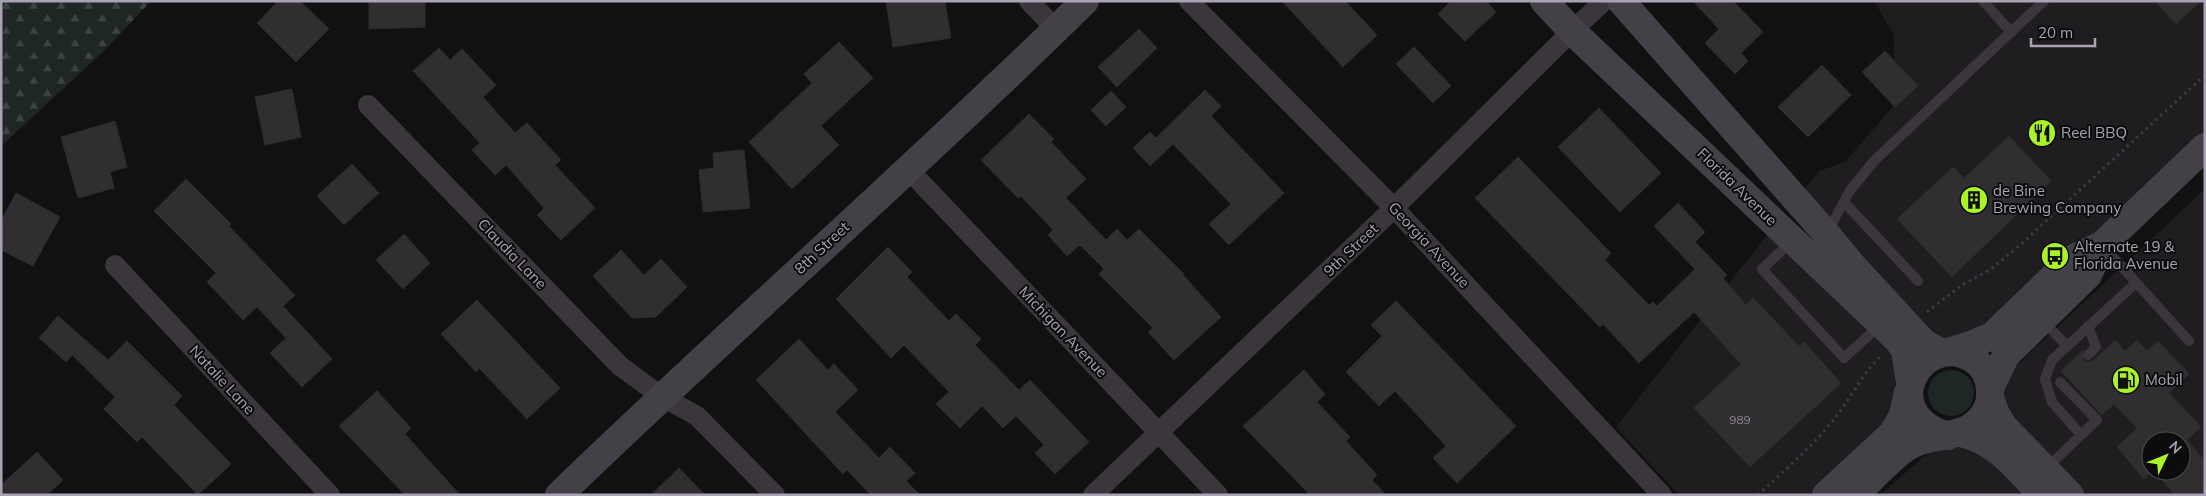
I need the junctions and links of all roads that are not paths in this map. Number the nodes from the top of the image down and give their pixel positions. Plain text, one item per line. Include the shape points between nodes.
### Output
1 (1029, 1) edge
2 (1085, 1) edge
3 (1189, 1) edge
4 (1544, 1) edge
5 (1604, 1) edge
6 (1621, 1) edge
7 (1984, 1) edge
8 (2044, 1) edge
9 (1056, 29) junction
10 (1572, 31) junction
11 (2011, 32) junction
12 (368, 105) dead end
13 (2204, 149) edge
14 (908, 169) junction
15 (1844, 202) junction
16 (1394, 208) junction
17 (1827, 234) junction
18 (1793, 240) junction
19 (2102, 245) junction
20 (115, 265) dead end
21 (1918, 281) dead end
22 (2136, 283) junction
23 (2041, 320) junction
24 (2088, 326) junction
25 (1896, 330) junction
26 (2188, 341) dead end
27 (2067, 346) junction
28 (1945, 352) junction
29 (2088, 355) dead end
30 (1909, 388) junction
31 (2049, 392) junction
32 (1990, 393) junction
33 (661, 396) junction
34 (1160, 433) junction
35 (1954, 434) junction
36 (2081, 435) junction
37 (2036, 484) edge
38 (330, 495) edge
39 (559, 495) edge
40 (775, 495) edge
41 (1093, 495) edge
42 (1218, 495) edge
43 (1662, 495) edge
44 (1826, 495) edge
45 (1855, 495) edge
46 (2070, 495) edge

1 - 9 street
2 - 9 street, 8th Street
3 - 16 street, Georgia Avenue
4 - 10 street, Florida Avenue
5 - 10 street, 9th Street
6 - 17 street, Florida Avenue
7 - 11 lane
8 - 11 lane
9 - 14 street, 8th Street
10 - 16 street, 9th Street
10 - 18 street, Florida Avenue
11 - 15 lane via 1874,161
12 - 33 street, Claudia Lane via 620,366
13 - 19 street
14 - 33 street, 8th Street
14 - 34 street, Michigan Avenue
15 - 17 lane
15 - 21 lane
16 - 34 street, 9th Street
16 - 43 street, Georgia Avenue
17 - 25 street, Florida Avenue
18 - 25 street, Florida Avenue
18 - 25 lane via 1762,269 1844,358
19 - 22 lane
19 - 23 street via 2088,274
19 - 28 street via 2072,259 1992,336
20 - 38 street, Natalie Lane
22 - 24 lane
22 - 26 lane
23 - 27 lane
23 - 32 street via 2006,355
24 - 27 lane
24 - 29 lane via 2096,348
25 - 28 street, Florida Avenue
25 - 30 street, Florida Avenue via 1905,350
27 - 31 lane via 2052,360 2046,380
28 - 30 street via 1925,362
28 - 32 street via 1966,355 1980,364
30 - 35 street via 1911,408 1919,420 1931,430
30 - 44 street via 1903,415 1893,433
31 - 36 lane via 2052,402
31 - 36 lane via 2063,379 2097,420
32 - 35 street via 1989,404 1982,416 1970,428
32 - 37 street via 1995,412
33 - 39 street, 8th Street
33 - 40 street, Claudia Lane via 697,416
34 - 41 street, 9th Street
34 - 42 street, Michigan Avenue
35 - 37 street via 1976,436 1986,441
35 - 45 street via 1908,446
36 - 37 lane
37 - 46 street

